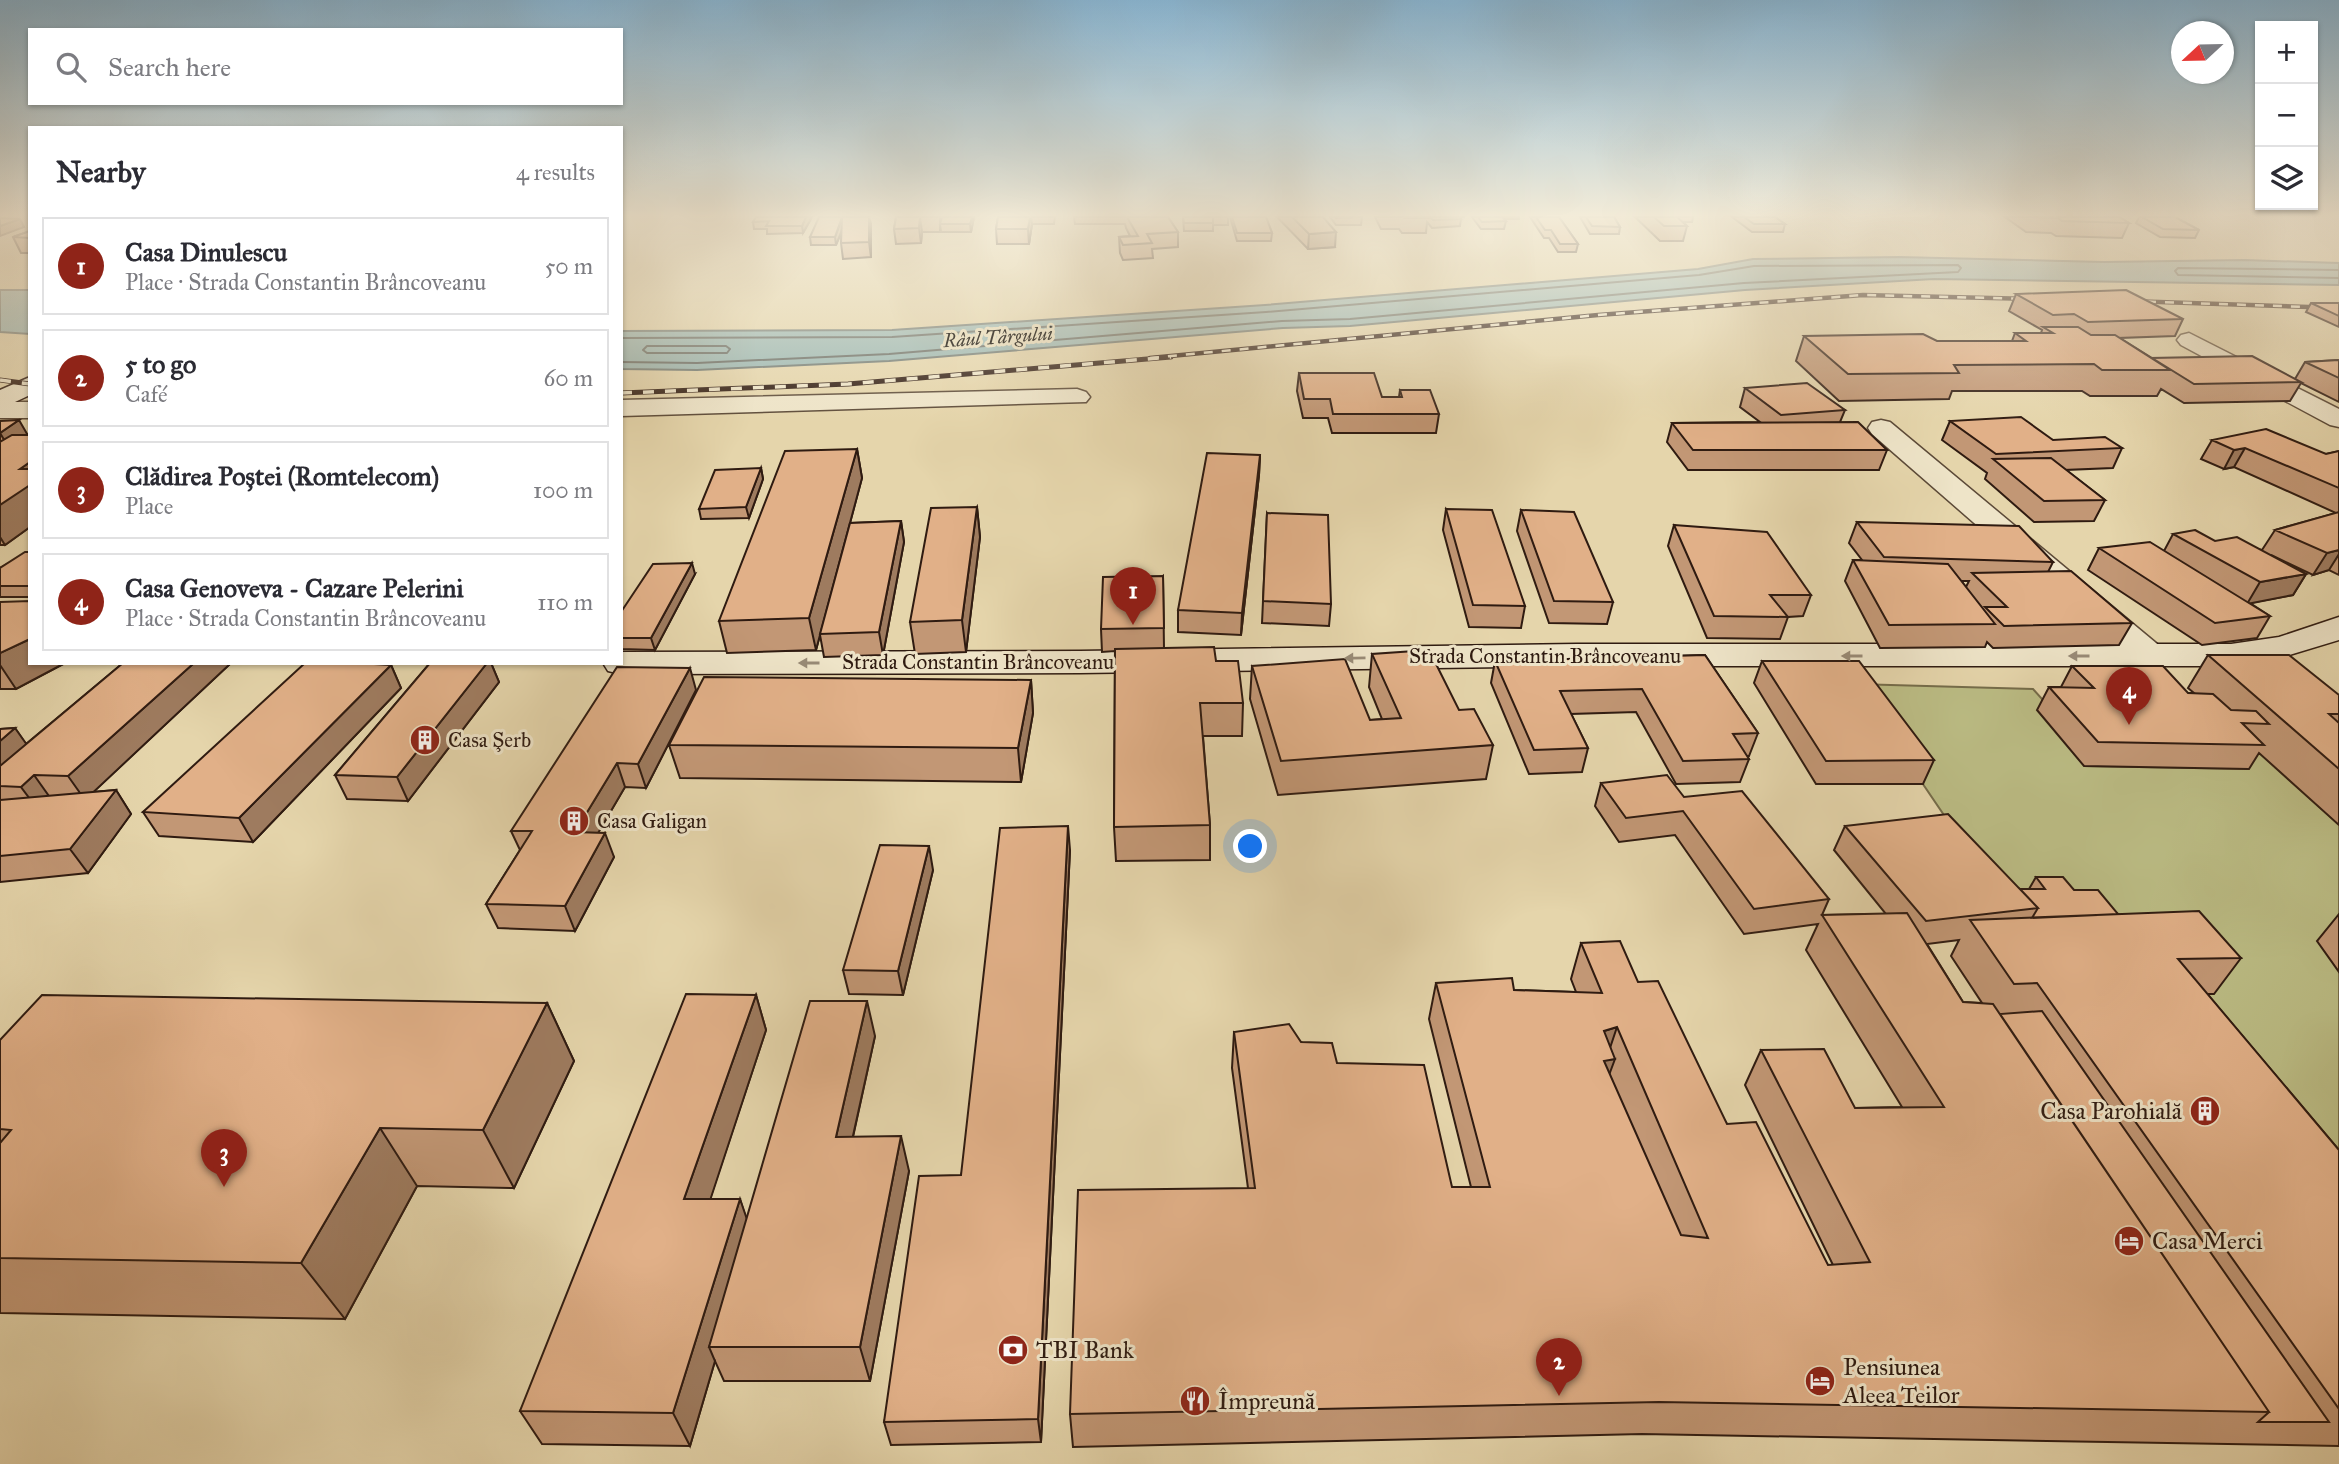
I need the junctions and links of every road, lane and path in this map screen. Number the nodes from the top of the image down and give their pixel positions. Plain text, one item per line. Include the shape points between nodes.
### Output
1 (2189, 340) dead end
2 (28, 385) edge
3 (1077, 397) dead end
4 (0, 401) edge
5 (623, 408) edge
6 (0, 410) edge
7 (28, 410) edge
8 (2339, 419) edge
9 (1881, 428) dead end
10 (2339, 627) edge
11 (2258, 653) junction
12 (2149, 656) junction
13 (623, 663) edge
14 (2288, 679) edge

1 - 8 main road
2 - 4 main road
3 - 5 main road
6 - 7 main road
9 - 12 main road
10 - 11 main road, Strada Constantin Brâncoveanu via 2312,640
11 - 12 main road, Strada Constantin Brâncoveanu
11 - 14 main road
12 -> 13 main road, Strada Constantin Brâncoveanu via 1577,655

